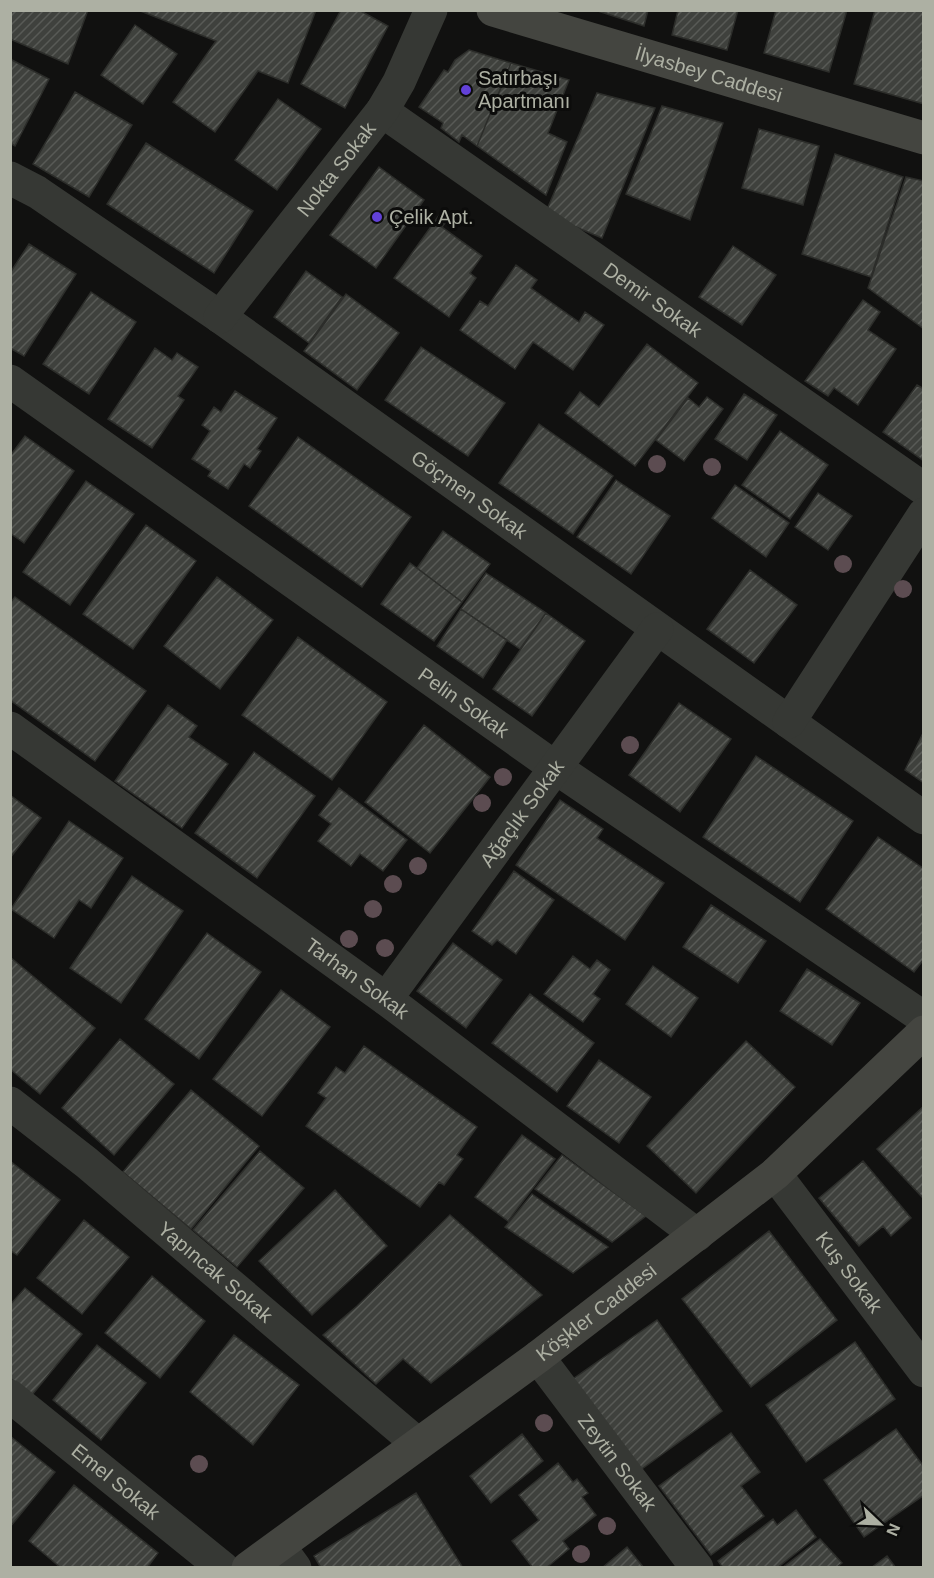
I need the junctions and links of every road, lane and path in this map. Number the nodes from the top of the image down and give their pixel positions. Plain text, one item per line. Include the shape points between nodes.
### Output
1 (431, 10) edge
2 (493, 10) edge
3 (382, 111) junction
4 (924, 138) edge
5 (10, 178) edge
6 (220, 317) junction
7 (10, 381) edge
8 (924, 489) edge
9 (924, 514) edge
10 (657, 629) junction
11 (789, 722) junction
12 (10, 728) edge
13 (556, 768) junction
14 (924, 818) edge
15 (386, 999) junction
16 (924, 1018) edge
17 (924, 1032) edge
18 (10, 1103) edge
19 (775, 1174) junction
20 (697, 1235) junction
21 (538, 1357) junction
22 (924, 1371) edge
23 (10, 1396) edge
24 (418, 1444) junction
25 (287, 1557) edge
26 (223, 1568) edge
27 (248, 1568) edge
28 (697, 1568) edge

1 - 3 street, Nokta Sokak
2 - 4 main road, İlyasbey Caddesi
3 - 6 street, Nokta Sokak
3 - 8 street, Demir Sokak
5 - 6 street, Göçmen Sokak via 37,192
6 - 10 street, Göçmen Sokak
7 - 13 street, Pelin Sokak
9 - 11 street
10 - 11 street, Göçmen Sokak
10 - 13 street, Ağaçlık Sokak
11 - 14 street, Göçmen Sokak
12 - 15 street, Tarhan Sokak
13 - 15 street, Ağaçlık Sokak
13 - 16 street, Pelin Sokak
15 - 20 street, Tarhan Sokak
17 - 19 main road, Köşkler Caddesi
18 - 24 street, Yapıncak Sokak via 87,1163
19 - 20 main road, Köşkler Caddesi
19 - 22 street, Kuş Sokak
20 - 21 main road, Köşkler Caddesi
21 - 24 main road, Köşkler Caddesi
21 - 28 street, Zeytin Sokak
23 - 26 street, Emel Sokak
24 - 25 main road, Köşkler Caddesi
25 - 27 main road, Köşkler Caddesi

